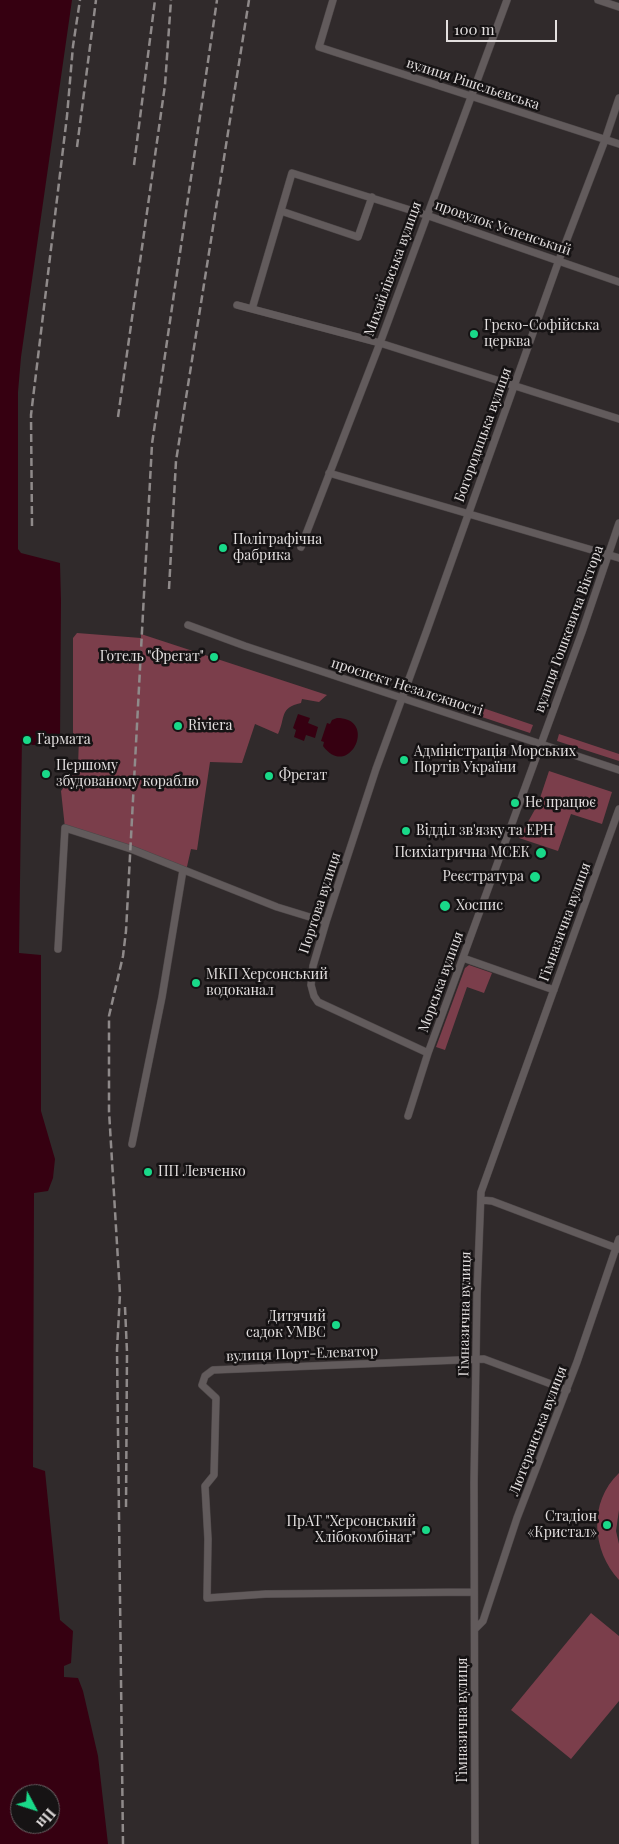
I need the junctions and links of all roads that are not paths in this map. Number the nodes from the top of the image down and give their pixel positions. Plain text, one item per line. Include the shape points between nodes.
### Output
1 (333, 0) edge
2 (507, 0) edge
3 (598, 0) edge
4 (619, 8) edge
5 (472, 96) junction
6 (619, 98) edge
7 (605, 140) junction
8 (619, 144) edge
9 (372, 197) junction
10 (281, 211) junction
11 (426, 215) junction
12 (559, 260) junction
13 (619, 282) edge
14 (238, 305) dead end
15 (252, 309) junction
16 (380, 343) junction
17 (514, 386) junction
18 (619, 419) edge
19 (329, 473) junction
20 (468, 513) junction
21 (619, 523) edge
22 (301, 546) dead end
23 (609, 554) junction
24 (619, 558) edge
25 (188, 625) dead end
26 (402, 697) junction
27 (541, 744) junction
28 (619, 770) edge
29 (619, 809) edge
30 (183, 870) junction
31 (326, 922) junction
32 (58, 949) dead end
33 (463, 958) junction
34 (554, 990) junction
35 (428, 1053) junction
36 (408, 1116) dead end
37 (132, 1144) dead end
38 (481, 1200) junction
39 (619, 1239) edge
40 (617, 1248) edge
41 (477, 1359) junction
42 (567, 1390) junction
43 (474, 1592) junction
44 (475, 1629) junction
45 (476, 1844) edge

1 - 5 street, вулиця Рішельєвська via 319,47
2 - 5 street, Михайлівська вулиця
3 - 4 street
5 - 7 street, вулиця Рішельєвська
5 - 11 street, Михайлівська вулиця
6 - 7 street, Богородицька вулиця
7 - 8 street, вулиця Рішельєвська
7 - 12 street, Богородицька вулиця
9 - 10 street, провулок Успенський via 292,173
9 - 10 street via 358,237
9 - 11 street, провулок Успенський
10 - 15 street
11 - 12 street, провулок Успенський
11 - 16 street, Михайлівська вулиця
12 - 13 street, провулок Успенський
12 - 17 street, Богородицька вулиця
14 - 15 street
15 - 16 street
16 - 17 street
16 - 19 street, Михайлівська вулиця
17 - 18 street
17 - 20 street, Богородицька вулиця
19 - 20 street
19 - 22 street, Михайлівська вулиця
20 - 23 street
20 - 26 street, Богородицька вулиця
21 - 23 street, вулиця Гошкевича Віктора
23 - 24 street
23 - 27 street, вулиця Гошкевича Віктора
25 - 26 street, проспект Незалежності
26 - 27 street, проспект Незалежності
26 - 31 street, Портова вулиця
27 - 28 street, проспект Незалежності
27 - 33 street, Морська вулиця
29 - 34 street, Гімназична вулиця
30 - 31 street via 277,907
30 - 32 street via 65,828
30 - 37 street via 162,997
31 - 35 street, Портова вулиця via 310,985 318,1002
33 - 34 street
33 - 35 street, Морська вулиця
34 - 38 street, Гімназична вулиця via 481,1192
35 - 36 street, Морська вулиця
38 - 40 street via 492,1201
38 - 41 street, Гімназична вулиця
39 - 40 street, Лютеранська вулиця
40 - 42 street, Лютеранська вулиця
41 - 42 street, вулиця Порт-Елеватор
41 - 43 street, Гімназична вулиця
41 - 43 street, вулиця Порт-Елеватор via 213,1370 205,1376 202,1385 216,1398 214,1474 205,1486 207,1598 266,1594
42 - 44 street, Лютеранська вулиця via 517,1518 483,1621
43 - 44 street, Гімназична вулиця
44 - 45 street, Гімназична вулиця

